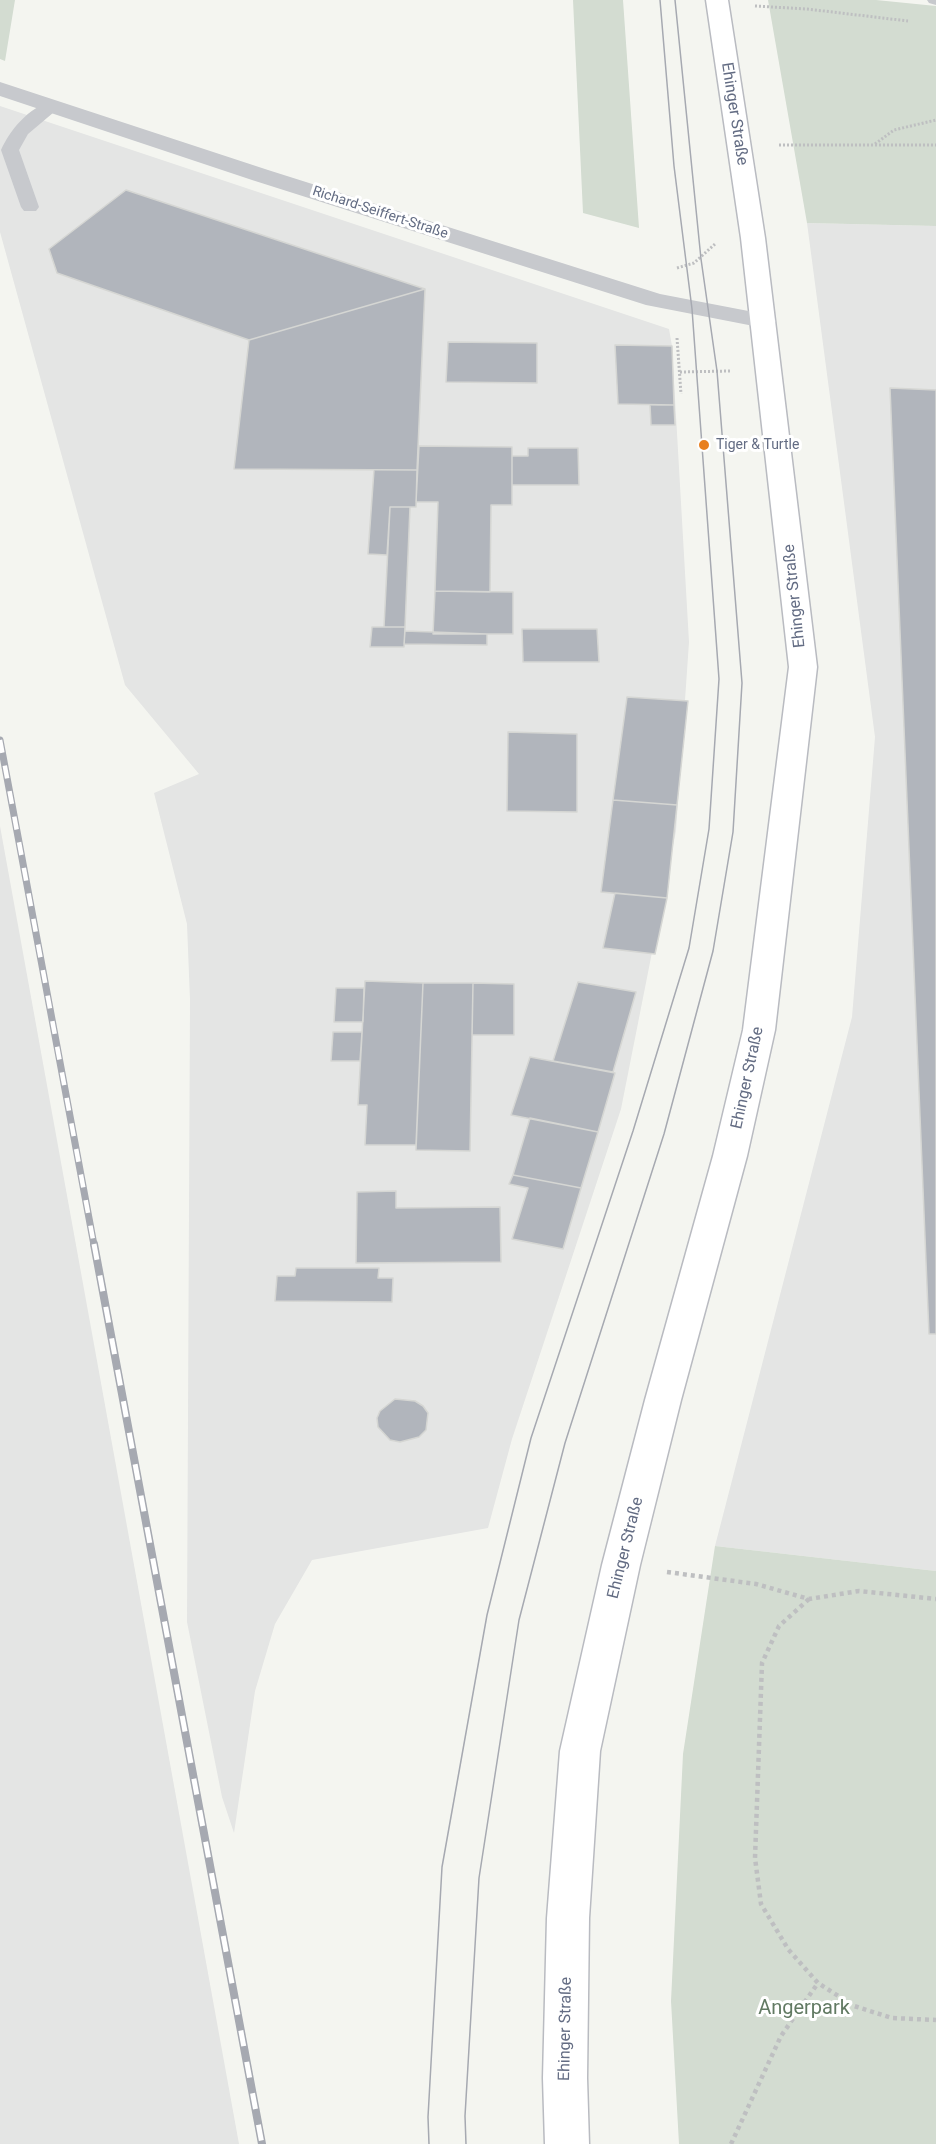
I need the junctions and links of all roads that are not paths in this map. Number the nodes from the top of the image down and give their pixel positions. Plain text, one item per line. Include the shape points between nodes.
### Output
1 (717, 3) edge
2 (0, 89) edge
3 (51, 107) junction
4 (30, 207) dead end
5 (764, 321) junction
6 (567, 2144) edge

1 - 5 street, Ehinger Straße
2 - 3 street, Richard-Seiffert-Straße
3 - 4 lane via 27,122 10,150
3 - 5 street, Richard-Seiffert-Straße via 655,300
5 - 6 street, Ehinger Straße via 803,668 759,1030 730,1156 621,1566 580,1752 568,1918

